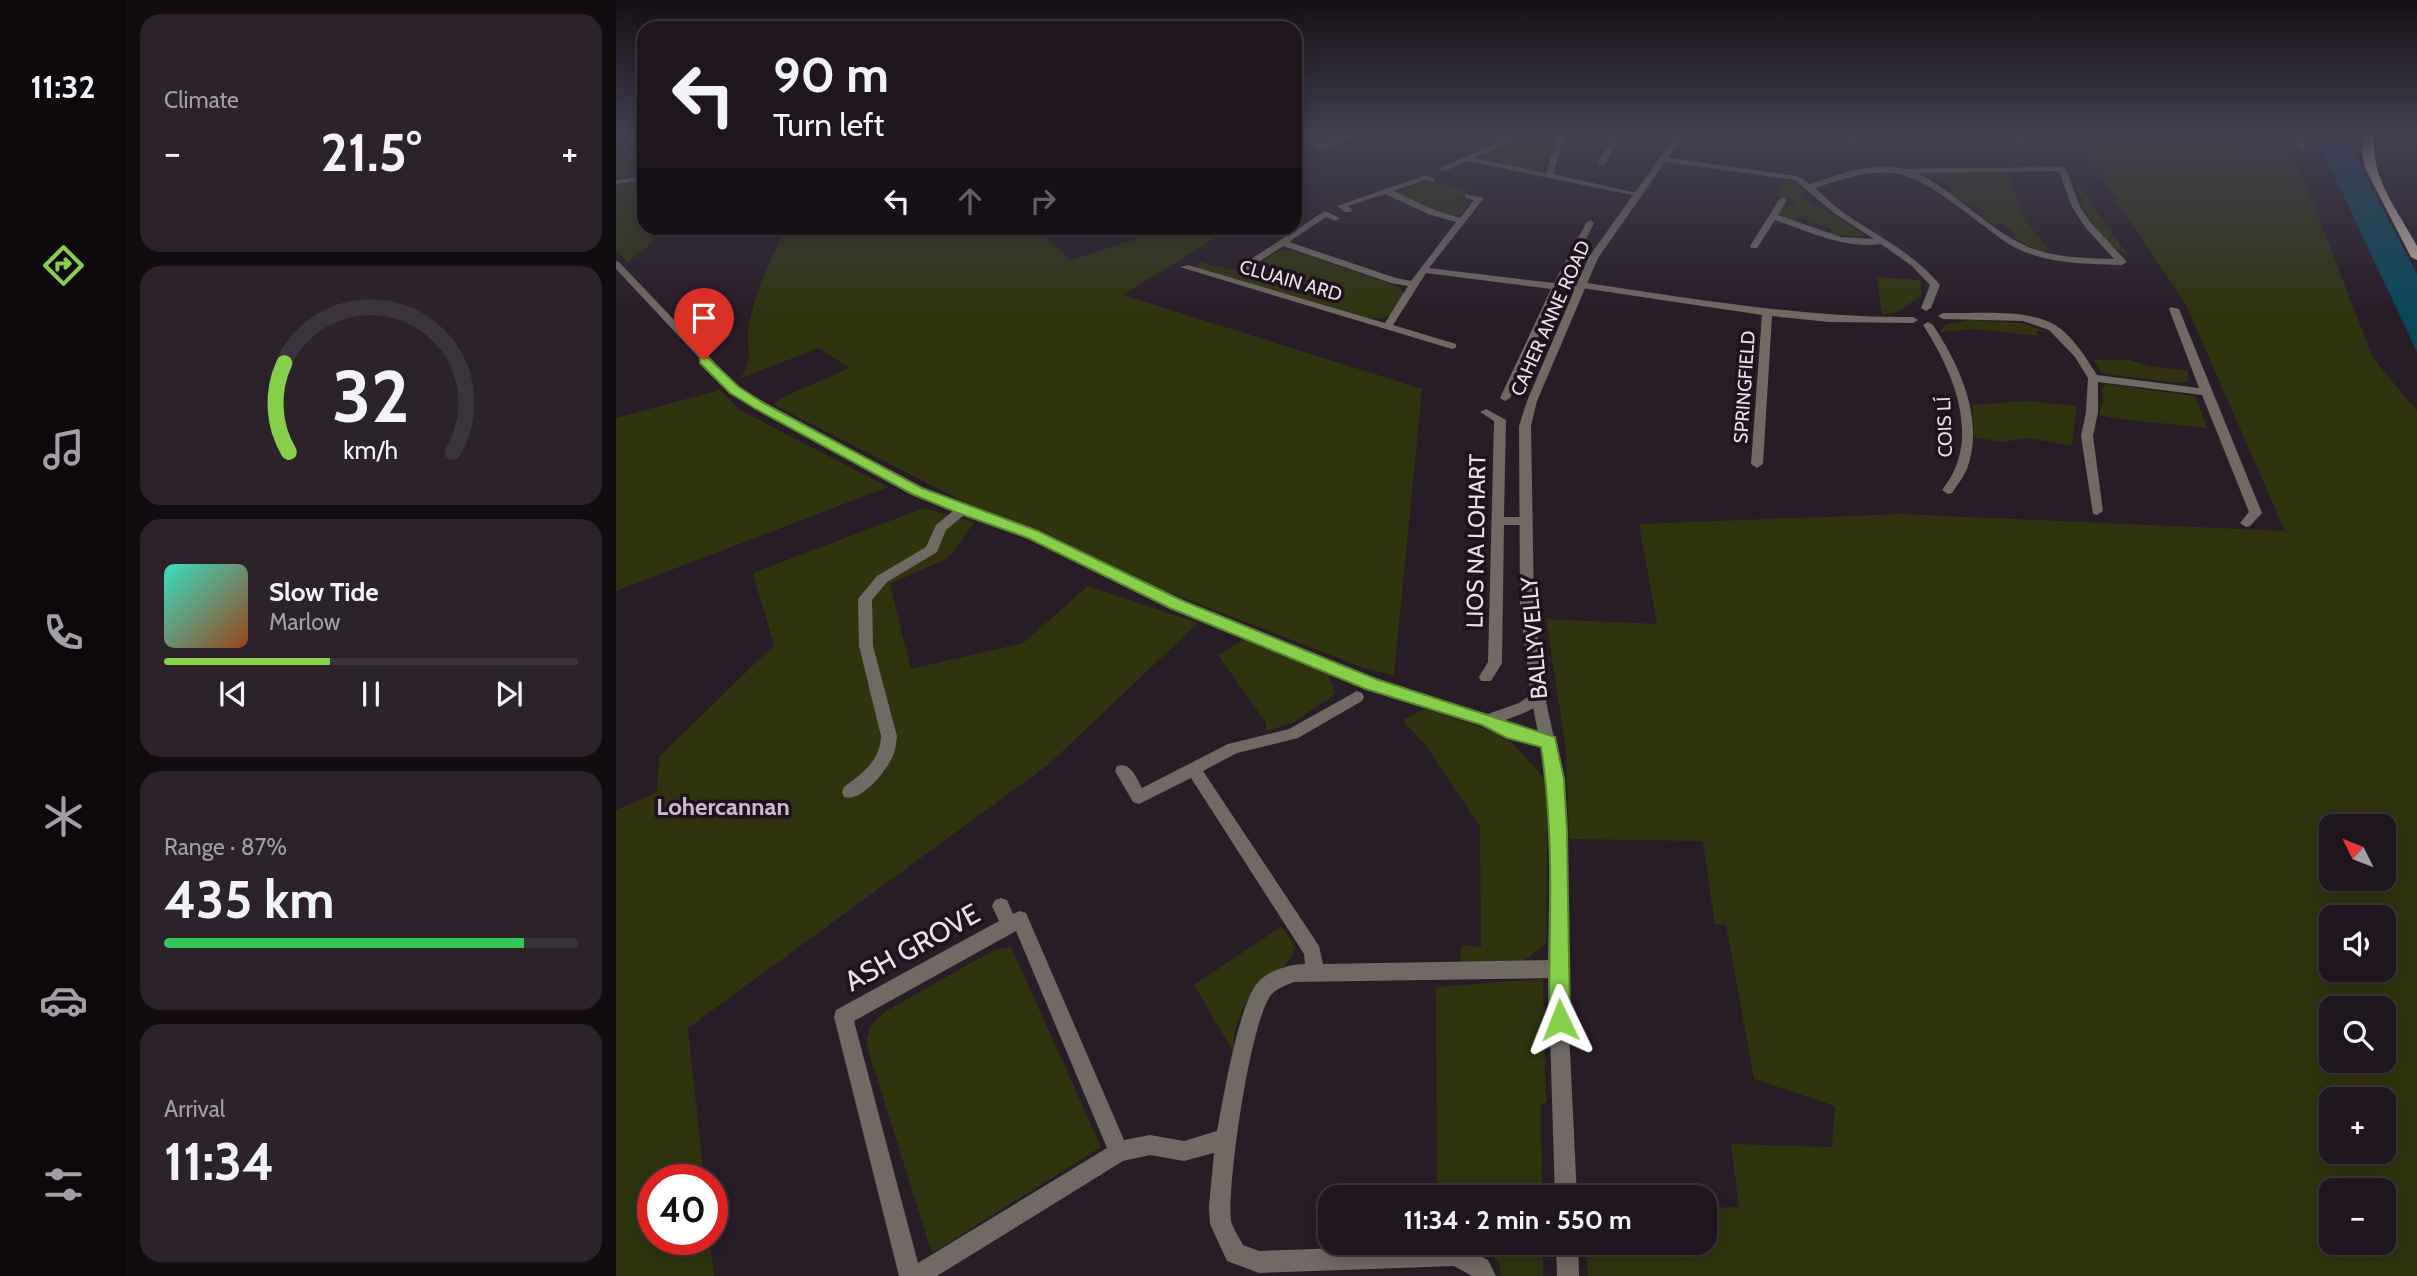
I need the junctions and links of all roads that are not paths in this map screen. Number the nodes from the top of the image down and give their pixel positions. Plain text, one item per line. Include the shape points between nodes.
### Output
1 (1637, 194) edge
2 (1375, 195) edge
3 (1393, 195) edge
4 (1818, 195) edge
5 (1948, 195) edge
6 (2071, 195) edge
7 (2384, 195) edge
8 (1468, 196) dead end
9 (1783, 200) dead end
10 (1348, 210) dead end
11 (1773, 216) junction
12 (1336, 218) dead end
13 (1461, 220) junction
14 (1590, 223) dead end
15 (1302, 229) edge
16 (1292, 235) edge
17 (1881, 240) junction
18 (1281, 242) junction
19 (1754, 246) dead end
20 (2417, 257) edge
21 (616, 264) edge
22 (1185, 267) dead end
23 (1423, 270) junction
24 (1254, 271) dead end
25 (1413, 284) junction
26 (1557, 286) junction
27 (1579, 287) junction
28 (1926, 308) junction
29 (2174, 309) dead end
30 (1767, 312) junction
31 (1943, 316) junction
32 (1913, 320) junction
33 (1928, 325) junction
34 (1387, 327) junction
35 (1452, 346) dead end
36 (2093, 378) junction
37 (2206, 392) junction
38 (1504, 398) dead end
39 (1486, 412) dead end
40 (1527, 414) joint
41 (1757, 464) dead end
42 (1948, 490) dead end
43 (962, 510) junction
44 (2097, 511) dead end
45 (1497, 521) junction
46 (1527, 521) junction
47 (2246, 523) dead end
48 (1486, 677) dead end
49 (1357, 697) dead end
50 (1538, 697) junction
51 (1488, 720) junction
52 (1549, 742) junction
53 (1193, 768) junction
54 (1123, 771) dead end
55 (850, 792) dead end
56 (1001, 906) dead end
57 (1009, 925) junction
58 (1557, 969) junction
59 (1315, 973) junction
60 (1227, 1139) junction
61 (1119, 1152) junction
62 (1566, 1185) edge
63 (1567, 1255) edge
64 (910, 1276) edge
65 (916, 1276) edge
66 (1485, 1276) edge
67 (1567, 1276) edge

1 - 27 street, CAHER ANNE ROAD via 1603,241
2 - 10 street via 1341,206
3 - 13 street
4 - 17 street
5 - 6 street via 2023,248 2065,259 2122,262 2088,225
7 - 20 main road
8 - 13 street via 1480,198
9 - 11 street
11 - 17 street via 1838,239
11 - 19 street
12 - 15 street, CLUAIN ARD via 1325,214
13 - 23 street
14 - 26 street
16 - 18 street, CLUAIN ARD
17 - 28 street via 1916,264 1935,285
18 - 24 street, CLUAIN ARD via 1244,267
18 - 25 street, CLUAIN ARD
21 - 43 street via 735,390 917,491
22 - 34 street, CLUAIN ARD
23 - 25 street
23 - 26 street
25 - 34 street
26 - 27 street
26 - 38 street
27 - 30 street
27 - 40 street, CAHER ANNE ROAD
28 - 31 street
28 - 32 street via 1912,310
29 - 37 street
30 - 32 street
30 - 41 street, SPRINGFIELD
31 - 33 street via 1940,324
31 - 36 street via 2024,318 2053,328
32 - 33 street
33 - 42 street, COIS LÍ via 1951,361 1964,404 1966,452 1962,471
34 - 35 street, CLUAIN ARD
36 - 37 street
36 - 44 street via 2087,436
37 - 47 street via 2256,513
39 - 45 street, LIOS NA LOHART via 1500,420
40 - 46 street, BALLYVELLY
43 - 51 street via 1033,534 1175,604 1371,684
43 - 55 street via 940,528 932,549 882,579 865,599 866,646 889,749 887,758
45 - 46 street
45 - 48 street, LIOS NA LOHART via 1495,663
46 - 50 street, BALLYVELLY via 1527,607
49 - 53 street via 1293,734 1233,748
50 - 51 street
50 - 52 street, BALLYVELLY
51 - 52 street
52 - 58 street, BALLYVELLY via 1558,831
53 - 54 street via 1139,797
53 - 59 street via 1314,953
56 - 57 street
57 - 61 street, ASH GROVE via 1020,919
57 - 64 street, ASH GROVE via 843,1017
58 - 59 street
58 - 62 street, BALLYVELLY
59 - 60 street via 1292,973 1265,989 1249,1023
60 - 61 street via 1184,1151 1150,1145
60 - 66 street via 1220,1212 1221,1225 1235,1253 1259,1262 1456,1255 1480,1268
61 - 65 street
63 - 67 street

